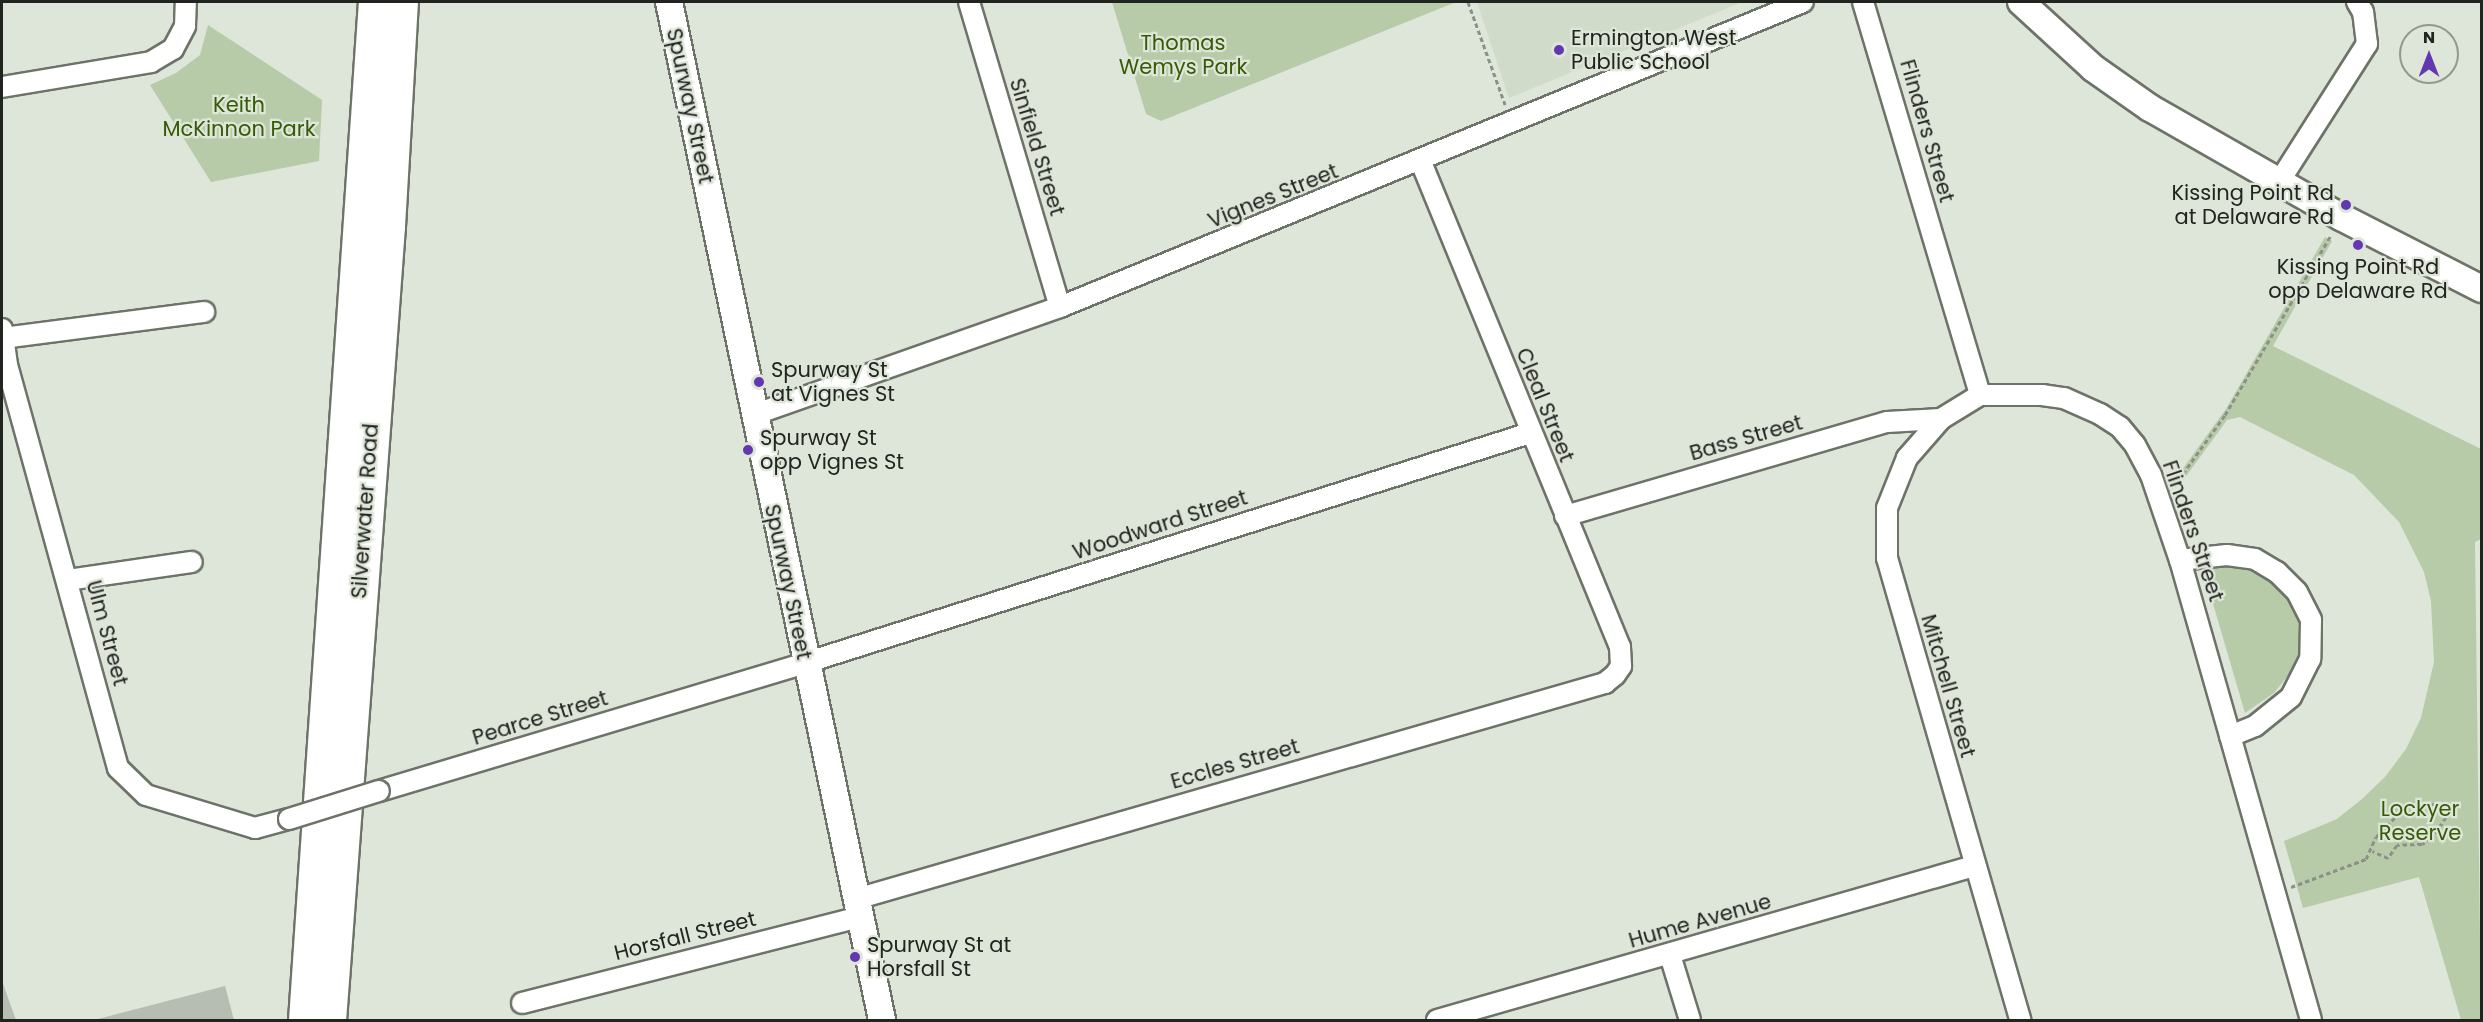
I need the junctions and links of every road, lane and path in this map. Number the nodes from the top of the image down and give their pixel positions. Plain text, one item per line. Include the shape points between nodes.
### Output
1 (186, 2) edge
2 (375, 2) edge
3 (401, 2) edge
4 (669, 2) edge
5 (969, 2) edge
6 (1468, 2) edge
7 (1803, 2) edge
8 (1863, 2) edge
9 (2021, 2) edge
10 (2357, 2) edge
11 (2, 87) edge
12 (1513, 124) junction
13 (1421, 162) junction
14 (2278, 182) junction
15 (2328, 240) dead end
16 (2481, 289) edge
17 (1060, 307) junction
18 (204, 312) dead end
19 (2, 333) edge
20 (1980, 395) junction
21 (753, 415) junction
22 (1941, 418) junction
23 (1530, 433) junction
24 (2176, 484) dead end
25 (1565, 516) junction
26 (2180, 560) junction
27 (192, 562) dead end
28 (68, 580) junction
29 (805, 663) junction
30 (1621, 666) joint
31 (2230, 736) junction
32 (289, 819) joint
33 (2372, 851) junction
34 (1974, 866) junction
35 (2275, 893) junction
36 (858, 908) junction
37 (1670, 955) junction
38 (522, 1003) dead end
39 (305, 1020) edge
40 (329, 1020) edge
41 (882, 1020) edge
42 (1437, 1020) edge
43 (1690, 1020) edge
44 (2020, 1020) edge
45 (2311, 1020) edge

1 - 11 street via 185,26 173,49 151,62
2 - 39 highway, Silverwater Road
3 - 40 highway, Silverwater Road
4 - 21 street, Spurway Street
5 - 17 street, Sinfield Street
6 - 12 path
7 - 12 street, Vignes Street
8 - 20 street, Flinders Street
9 - 14 street via 2093,68 2150,108
10 - 14 street via 2367,30 2364,50
12 - 13 street, Vignes Street
13 - 17 street, Vignes Street
13 - 23 street, Cleal Street
14 - 16 street
15 - 24 path via 2225,415
17 - 21 street, Vignes Street
18 - 19 street
19 - 28 street, Ulm Street
20 - 22 street, Mitchell Street
20 - 26 street, Flinders Street via 2017,393 2064,398 2120,428 2135,445 2151,475
21 - 29 street, Spurway Street
22 - 25 street, Bass Street via 1887,422
22 - 34 street, Mitchell Street via 1907,458 1893,487 1885,530 1887,558
23 - 25 street, Cleal Street
23 - 29 street, Woodward Street
25 - 30 street, Cleal Street via 1620,647
26 - 31 street, Flinders Street
26 - 31 street via 2227,555 2255,559 2277,572 2297,592 2311,620 2310,659 2291,697 2255,726
27 - 28 street
28 - 32 street, Ulm Street via 118,768 146,795 244,825 255,828
29 - 32 street, Pearce Street, bridge
29 - 36 street, Spurway Street
30 - 36 street, Eccles Street via 1605,683
31 - 35 street, Flinders Street
33 - 33 path via 2376,837 2409,802 2442,805 2446,817 2431,839 2422,844 2397,845 2388,858
33 - 35 path via 2366,860
34 - 37 street, Hume Avenue
34 - 44 street, Mitchell Street
35 - 45 street, Flinders Street
36 - 38 street, Horsfall Street
36 - 41 street, Spurway Street
37 - 42 street, Hume Avenue
37 - 43 street

